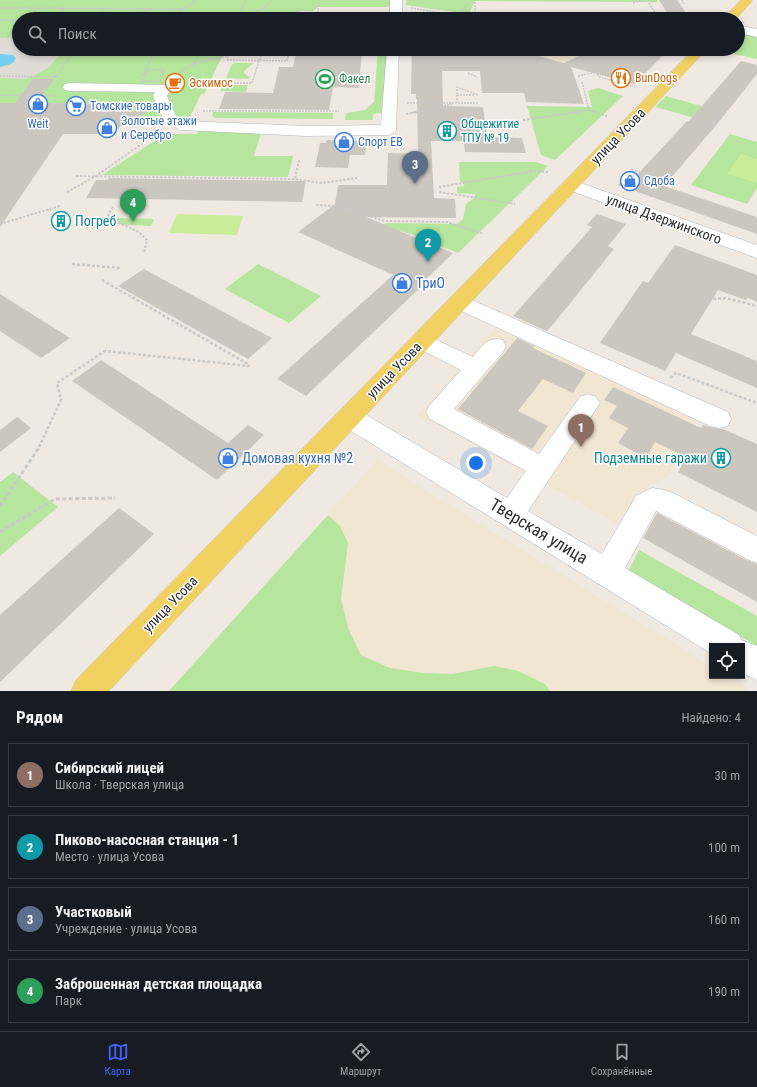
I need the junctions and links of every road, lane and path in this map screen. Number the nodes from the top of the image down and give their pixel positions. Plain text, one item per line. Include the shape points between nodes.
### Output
1 (643, 0) edge
2 (650, 0) edge
3 (682, 0) edge
4 (748, 0) edge
5 (196, 1) dead end
6 (246, 1) dead end
7 (270, 1) dead end
8 (319, 1) dead end
9 (469, 2) dead end
10 (475, 2) dead end
11 (633, 3) dead end
12 (649, 3) dead end
13 (652, 3) dead end
14 (401, 4) edge
15 (684, 4) dead end
16 (0, 8) edge
17 (38, 8) junction
18 (64, 8) junction
19 (104, 8) junction
20 (156, 8) junction
21 (183, 9) junction
22 (34, 12) edge
23 (60, 12) edge
24 (101, 12) edge
25 (143, 12) edge
26 (180, 12) edge
27 (240, 12) edge
28 (257, 12) edge
29 (318, 12) edge
30 (435, 12) edge
31 (462, 12) edge
32 (475, 12) edge
33 (654, 12) edge
34 (736, 12) edge
35 (0, 20) edge
36 (12, 20) edge
37 (745, 30) edge
38 (12, 33) edge
39 (757, 33) edge
40 (7, 38) dead end
41 (70, 56) edge
42 (152, 56) edge
43 (199, 56) edge
44 (261, 56) edge
45 (289, 56) edge
46 (393, 56) edge
47 (694, 56) edge
48 (229, 57) dead end
49 (227, 60) dead end
50 (260, 61) junction
51 (193, 64) junction
52 (468, 73) dead end
53 (578, 76) dead end
54 (55, 77) dead end
55 (477, 77) dead end
56 (141, 78) dead end
57 (216, 82) dead end
58 (582, 82) dead end
59 (70, 87) dead end
60 (636, 87) dead end
61 (164, 88) junction
62 (0, 95) edge
63 (457, 95) junction
64 (51, 96) dead end
65 (407, 102) dead end
66 (457, 103) junction
67 (479, 103) dead end
68 (723, 109) dead end
69 (589, 110) junction
70 (203, 111) dead end
71 (339, 111) dead end
72 (399, 116) dead end
73 (607, 116) dead end
74 (523, 120) dead end
75 (710, 125) dead end
76 (160, 131) dead end
77 (299, 160) dead end
78 (631, 169) dead end
79 (548, 172) dead end
80 (76, 176) dead end
81 (96, 176) junction
82 (357, 178) dead end
83 (295, 179) junction
84 (664, 180) junction
85 (676, 183) dead end
86 (572, 185) junction
87 (439, 187) dead end
88 (67, 192) dead end
89 (439, 192) dead end
90 (649, 199) dead end
91 (515, 204) dead end
92 (316, 205) dead end
93 (60, 206) dead end
94 (114, 207) dead end
95 (0, 224) edge
96 (484, 234) dead end
97 (757, 252) edge
98 (144, 253) dead end
99 (72, 264) dead end
100 (120, 268) dead end
101 (102, 280) dead end
102 (713, 299) dead end
103 (460, 302) junction
104 (757, 306) edge
105 (422, 341) junction
106 (495, 346) dead end
107 (476, 368) junction
108 (655, 390) junction
109 (588, 403) dead end
110 (757, 403) edge
111 (349, 418) junction
112 (719, 419) dead end
113 (543, 468) junction
114 (115, 498) dead end
115 (0, 506) edge
116 (511, 514) junction
117 (0, 532) edge
118 (757, 550) edge
119 (607, 573) junction
120 (723, 643) edge
121 (745, 657) edge
122 (757, 664) edge
123 (87, 691) edge

1 - 11 path
2 - 13 path
3 - 15 path
4 - 34 main road
5 - 21 path
6 - 27 path
7 - 28 path
8 - 29 path
9 - 31 path
10 - 32 path
12 - 33 path
14 - 30 path
16 - 17 path
17 - 18 path
17 - 22 path
18 - 19 path
18 - 23 path
19 - 20 path
19 - 24 path
20 - 21 path
20 - 25 path
21 - 26 path
35 - 36 path
37 - 39 street
38 - 40 path
41 - 54 path
42 - 56 path
43 - 51 path
44 - 50 path
45 - 50 path via 288,61
46 - 61 street via 388,130 306,131 181,124 170,119 160,96
47 - 86 main road, улица Усова
48 - 51 path
49 - 50 path
50 - 57 path via 252,83
51 - 61 path via 169,79
52 - 55 path
53 - 60 path via 596,72 599,77
58 - 69 path
59 - 61 street
62 - 64 path
63 - 63 path via 471,95 478,95 457,87
63 - 66 path
65 - 66 path
66 - 67 path
66 - 72 path
68 - 75 path
69 - 73 path
69 - 74 path
70 - 71 path
76 - 81 path
77 - 83 path
78 - 84 path
79 - 87 path via 534,171
80 - 81 path
81 - 83 path
81 - 88 path
82 - 83 path via 322,183
84 - 85 path
84 - 90 path
86 - 97 street, улица Дзержинского
86 - 103 main road, улица Усова
89 - 91 path
92 - 96 path via 336,206 385,222 447,222
93 - 95 path
94 - 98 path via 108,216 139,232 147,240
99 - 100 path
101 - 115 path via 250,366 105,351 57,384 60,400 43,441
102 - 104 path via 724,297
103 - 105 main road, улица Усова
103 - 108 street
105 - 107 street
105 - 111 main road, улица Усова
106 - 107 street
107 - 113 street via 438,412
108 - 110 path via 676,373
108 - 112 street
109 - 113 street
111 - 116 street, Тверская улица
111 - 123 main road, улица Усова
113 - 116 street
114 - 117 path via 55,499
116 - 119 street, Тверская улица
118 - 119 street via 664,501 650,500 645,504
119 - 120 street, Тверская улица
121 - 122 street

